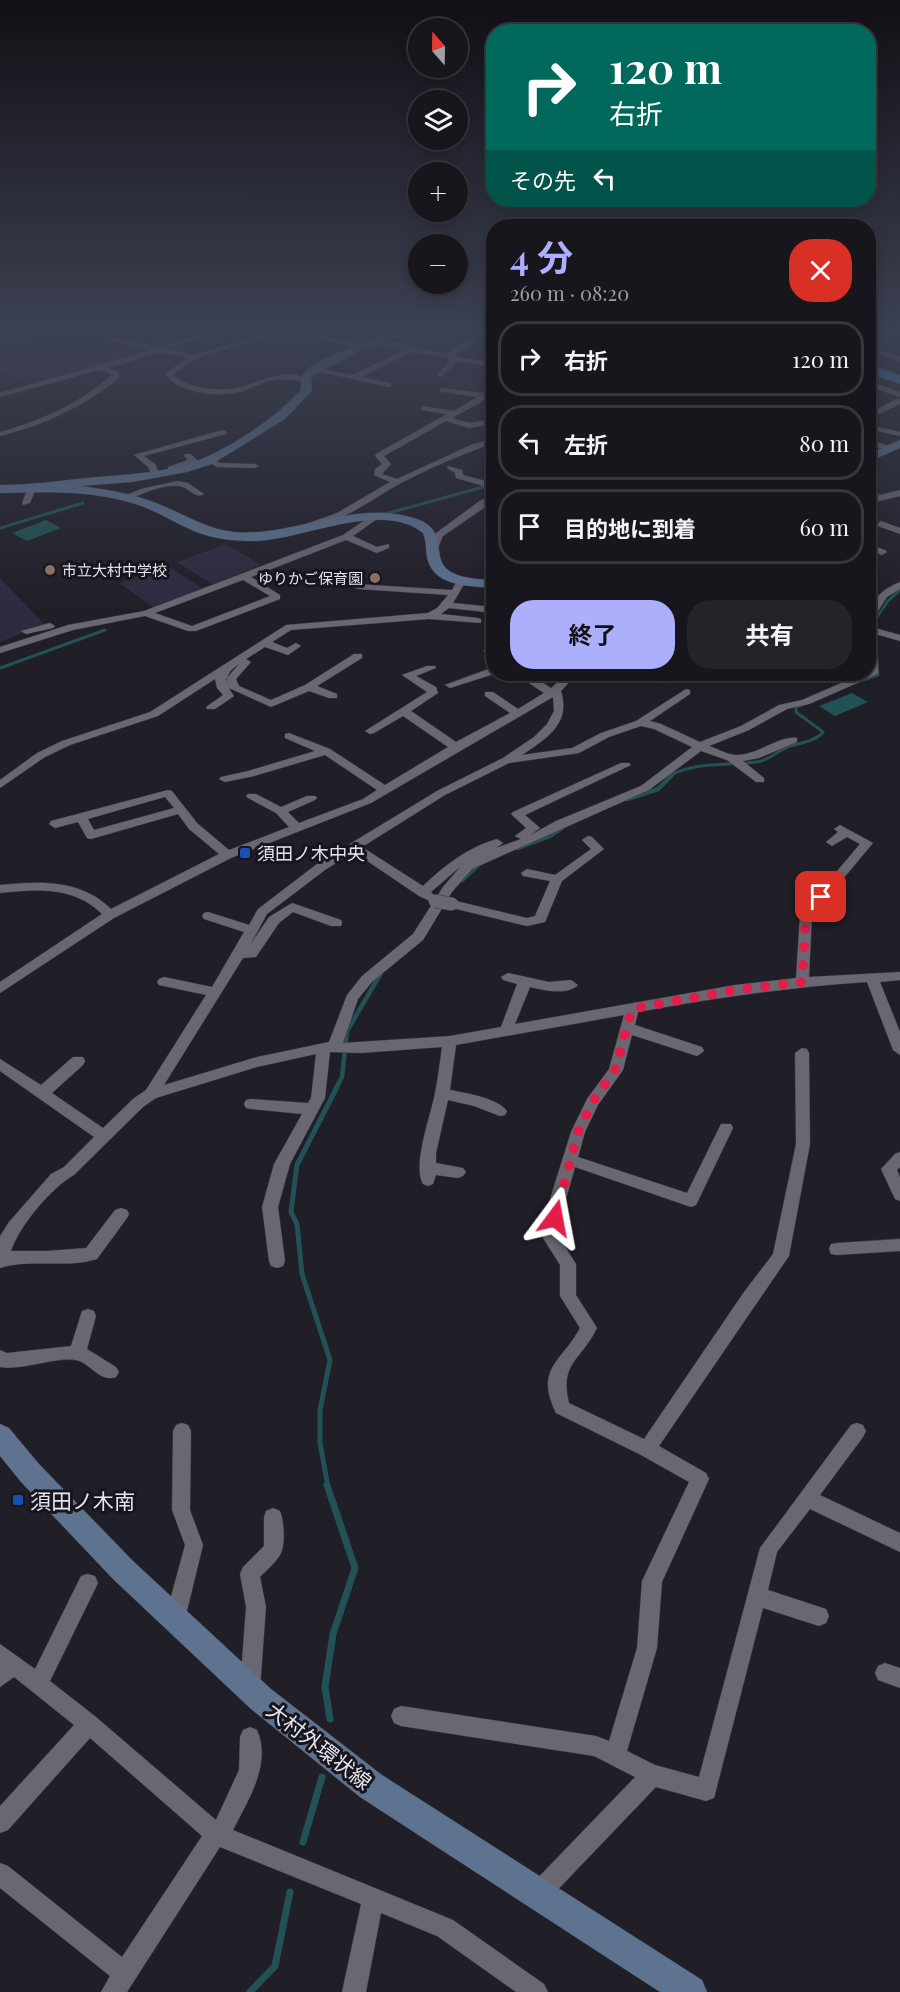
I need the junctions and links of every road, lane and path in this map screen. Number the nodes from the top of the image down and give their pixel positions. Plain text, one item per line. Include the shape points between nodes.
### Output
1 (29, 426) edge
2 (265, 426) edge
3 (431, 426) edge
4 (876, 429) edge
5 (223, 432) dead end
6 (0, 434) edge
7 (900, 434) edge
8 (486, 443) edge
9 (876, 443) edge
10 (896, 446) edge
11 (876, 455) edge
12 (188, 456) dead end
13 (212, 459) junction
14 (451, 468) dead end
15 (170, 472) junction
16 (156, 475) junction
17 (234, 475) dead end
18 (397, 482) junction
19 (486, 486) edge
20 (56, 487) junction
21 (33, 488) junction
22 (0, 489) edge
23 (900, 493) edge
24 (200, 494) dead end
25 (876, 496) edge
26 (124, 498) junction
27 (879, 498) junction
28 (486, 501) edge
29 (26, 503) dead end
30 (892, 507) dead end
31 (374, 517) junction
32 (881, 524) dead end
33 (309, 526) junction
34 (900, 531) edge
35 (346, 537) junction
36 (434, 548) junction
37 (377, 550) dead end
38 (876, 550) edge
39 (882, 552) dead end
40 (245, 577) junction
41 (486, 585) edge
42 (900, 585) edge
43 (358, 586) dead end
44 (458, 587) junction
45 (447, 605) junction
46 (876, 607) edge
47 (486, 609) edge
48 (146, 613) junction
49 (429, 616) junction
50 (478, 621) dead end
51 (79, 625) junction
52 (26, 631) dead end
53 (876, 631) edge
54 (900, 638) edge
55 (264, 643) junction
56 (296, 646) dead end
57 (0, 650) edge
58 (358, 656) dead end
59 (243, 658) junction
60 (431, 668) dead end
61 (225, 670) junction
62 (486, 673) edge
63 (533, 681) dead end
64 (564, 681) edge
65 (853, 681) edge
66 (450, 685) dead end
67 (309, 687) junction
68 (553, 691) junction
69 (686, 692) dead end
70 (489, 694) dead end
71 (333, 696) dead end
72 (211, 707) dead end
73 (405, 712) junction
74 (518, 713) junction
75 (640, 723) junction
76 (370, 731) dead end
77 (289, 736) dead end
78 (793, 740) dead end
79 (699, 746) junction
80 (456, 747) junction
81 (326, 752) junction
82 (507, 760) junction
83 (737, 761) junction
84 (626, 765) dead end
85 (225, 778) dead end
86 (760, 780) dead end
87 (0, 785) edge
88 (384, 790) junction
89 (252, 796) dead end
90 (310, 798) dead end
91 (180, 810) junction
92 (280, 811) junction
93 (81, 817) junction
94 (55, 824) dead end
95 (297, 828) junction
96 (588, 840) dead end
97 (832, 842) dead end
98 (354, 848) junction
99 (227, 855) junction
100 (527, 873) dead end
101 (557, 879) junction
102 (0, 889) edge
103 (423, 893) junction
104 (110, 915) junction
105 (208, 916) dead end
106 (336, 923) dead end
107 (251, 930) junction
108 (239, 954) junction
109 (0, 975) edge
110 (900, 976) edge
111 (508, 977) dead end
112 (872, 977) junction
113 (14, 978) junction
114 (164, 982) dead end
115 (525, 982) junction
116 (802, 982) junction
117 (571, 985) dead end
118 (0, 988) edge
119 (214, 992) junction
120 (632, 1009) junction
121 (627, 1028) junction
122 (506, 1031) junction
123 (450, 1041) junction
124 (332, 1047) junction
125 (900, 1050) edge
126 (697, 1051) dead end
127 (801, 1053) dead end
128 (78, 1061) dead end
129 (0, 1064) edge
130 (43, 1092) junction
131 (151, 1094) junction
132 (442, 1094) junction
133 (251, 1104) dead end
134 (312, 1109) junction
135 (500, 1111) dead end
136 (726, 1128) dead end
137 (104, 1136) junction
138 (900, 1158) edge
139 (571, 1160) junction
140 (458, 1172) dead end
141 (900, 1195) edge
142 (121, 1214) dead end
143 (4, 1231) edge
144 (900, 1245) edge
145 (837, 1249) dead end
146 (1, 1259) edge
147 (277, 1262) dead end
148 (88, 1316) dead end
149 (78, 1352) junction
150 (0, 1357) edge
151 (110, 1372) dead end
152 (182, 1431) dead end
153 (857, 1431) dead end
154 (0, 1436) edge
155 (647, 1449) junction
156 (807, 1497) junction
157 (273, 1517) dead end
158 (900, 1543) edge
159 (88, 1583) dead end
160 (757, 1596) junction
161 (819, 1616) dead end
162 (175, 1619) junction
163 (4, 1665) edge
164 (38, 1684) junction
165 (250, 1689) junction
166 (401, 1716) dead end
167 (89, 1724) junction
168 (250, 1737) dead end
169 (615, 1756) junction
170 (652, 1775) junction
171 (0, 1822) edge
172 (218, 1834) junction
173 (0, 1874) edge
174 (537, 1895) junction
175 (373, 1898) junction
176 (119, 1983) edge
177 (354, 1992) edge
178 (536, 1992) edge
179 (690, 1992) edge

1 - 6 street
2 - 13 street
3 - 18 street via 379,456 387,464 378,475
4 - 7 street
5 - 16 street via 138,455 152,466
8 - 18 street
9 - 10 street
10 - 11 street
12 - 15 street via 194,461
13 - 15 street
13 - 17 street via 217,465 251,466
14 - 19 street via 459,476
15 - 16 street
16 - 20 street
18 - 33 street via 340,515
20 - 21 street
20 - 26 street
21 - 22 street
21 - 29 street
23 - 27 street
24 - 26 street via 183,484
25 - 27 street
26 - 33 street via 160,508 188,525 222,535 264,537
27 - 30 street
28 - 36 street via 440,535
31 - 33 street
31 - 35 street
31 - 36 street via 421,526 433,539
32 - 34 street
35 - 37 street
35 - 40 street
36 - 44 street via 434,561
38 - 39 street
40 - 48 street
40 - 48 street via 277,597 192,629
41 - 44 street
42 - 46 street via 883,595
43 - 44 street
44 - 45 street
45 - 47 street
45 - 49 street
48 - 51 street
49 - 50 street
49 - 55 street via 306,624 289,627
51 - 52 street via 69,623
51 - 57 street
53 - 54 street
55 - 56 street via 288,652
55 - 59 street
58 - 67 street
59 - 61 street
59 - 67 street via 246,662 231,679 234,688 243,693 272,704
60 - 73 street via 407,675 433,693
61 - 72 street via 220,680 229,696
61 - 87 street via 154,714 40,755
62 - 66 street
63 - 68 street
64 - 68 street
65 - 79 street via 783,707
67 - 71 street
68 - 74 street
68 - 82 street via 560,704 552,725
69 - 75 street
70 - 74 street
73 - 76 street
73 - 80 street
74 - 80 street
75 - 79 street via 657,726
75 - 82 street via 575,751
77 - 81 street
78 - 83 street
79 - 83 street
79 - 124 street via 645,788 468,866 447,890 418,937 367,979 352,998
80 - 88 street
81 - 85 street
81 - 88 street
82 - 98 street via 441,793
83 - 86 street
84 - 103 street via 517,814 534,828 456,862
88 - 95 street
89 - 92 street
90 - 92 street
91 - 93 street via 168,793
91 - 93 street via 92,835
91 - 99 street
92 - 95 street
93 - 94 street
95 - 99 street
96 - 101 street via 598,849
97 - 116 street via 843,830 867,843 806,915
98 - 103 street
98 - 107 street via 321,867 262,912
99 - 104 street
100 - 101 street
101 - 103 street, bridge via 540,920 527,922 435,901
102 - 104 street via 53,886 78,891 101,904
104 - 113 street
105 - 107 street
106 - 108 street via 291,907 274,920 251,954
107 - 108 street
108 - 119 street
109 - 113 street
110 - 112 street
111 - 115 street
112 - 116 street
112 - 125 street
113 - 118 street
114 - 119 street
115 - 117 street via 549,987
115 - 122 street
116 - 120 street
119 - 131 street
120 - 121 street
120 - 122 street
121 - 126 street
121 - 139 street via 615,1070 592,1103 578,1132
122 - 123 street
123 - 124 street
123 - 132 street
124 - 131 street via 257,1062
124 - 134 street
127 - 155 street via 803,1144 781,1256
128 - 130 street
129 - 130 street
130 - 137 street
131 - 137 street
132 - 135 street via 477,1101
132 - 140 street via 428,1153 428,1174
133 - 134 street
134 - 147 street via 282,1164 270,1207
136 - 139 street via 691,1201
137 - 143 street
138 - 141 street via 889,1169
139 - 155 street via 551,1238 568,1264 568,1296 596,1327 563,1360 555,1377 562,1408
142 - 146 street via 91,1254
143 - 146 street
144 - 145 street
148 - 149 street
149 - 150 street via 3,1361
149 - 151 street
152 - 162 street via 181,1510 194,1545
153 - 156 street
154 - 162 street, 大村外環状線 via 123,1570
155 - 169 street via 700,1479 652,1581 647,1648
156 - 158 street
156 - 160 street via 769,1548
157 - 165 street via 273,1549 250,1574 256,1607
159 - 164 street
160 - 161 street
160 - 170 street via 706,1790
162 - 165 street, 大村外環状線
163 - 164 street
164 - 167 street
165 - 174 street, 大村外環状線 via 371,1786
166 - 169 street via 596,1746
167 - 171 street
167 - 172 street
168 - 172 street via 250,1771
169 - 170 street
170 - 174 street
172 - 175 street
172 - 176 street
173 - 176 street
174 - 179 street, 大村外環状線
175 - 177 street
175 - 178 street via 445,1928

